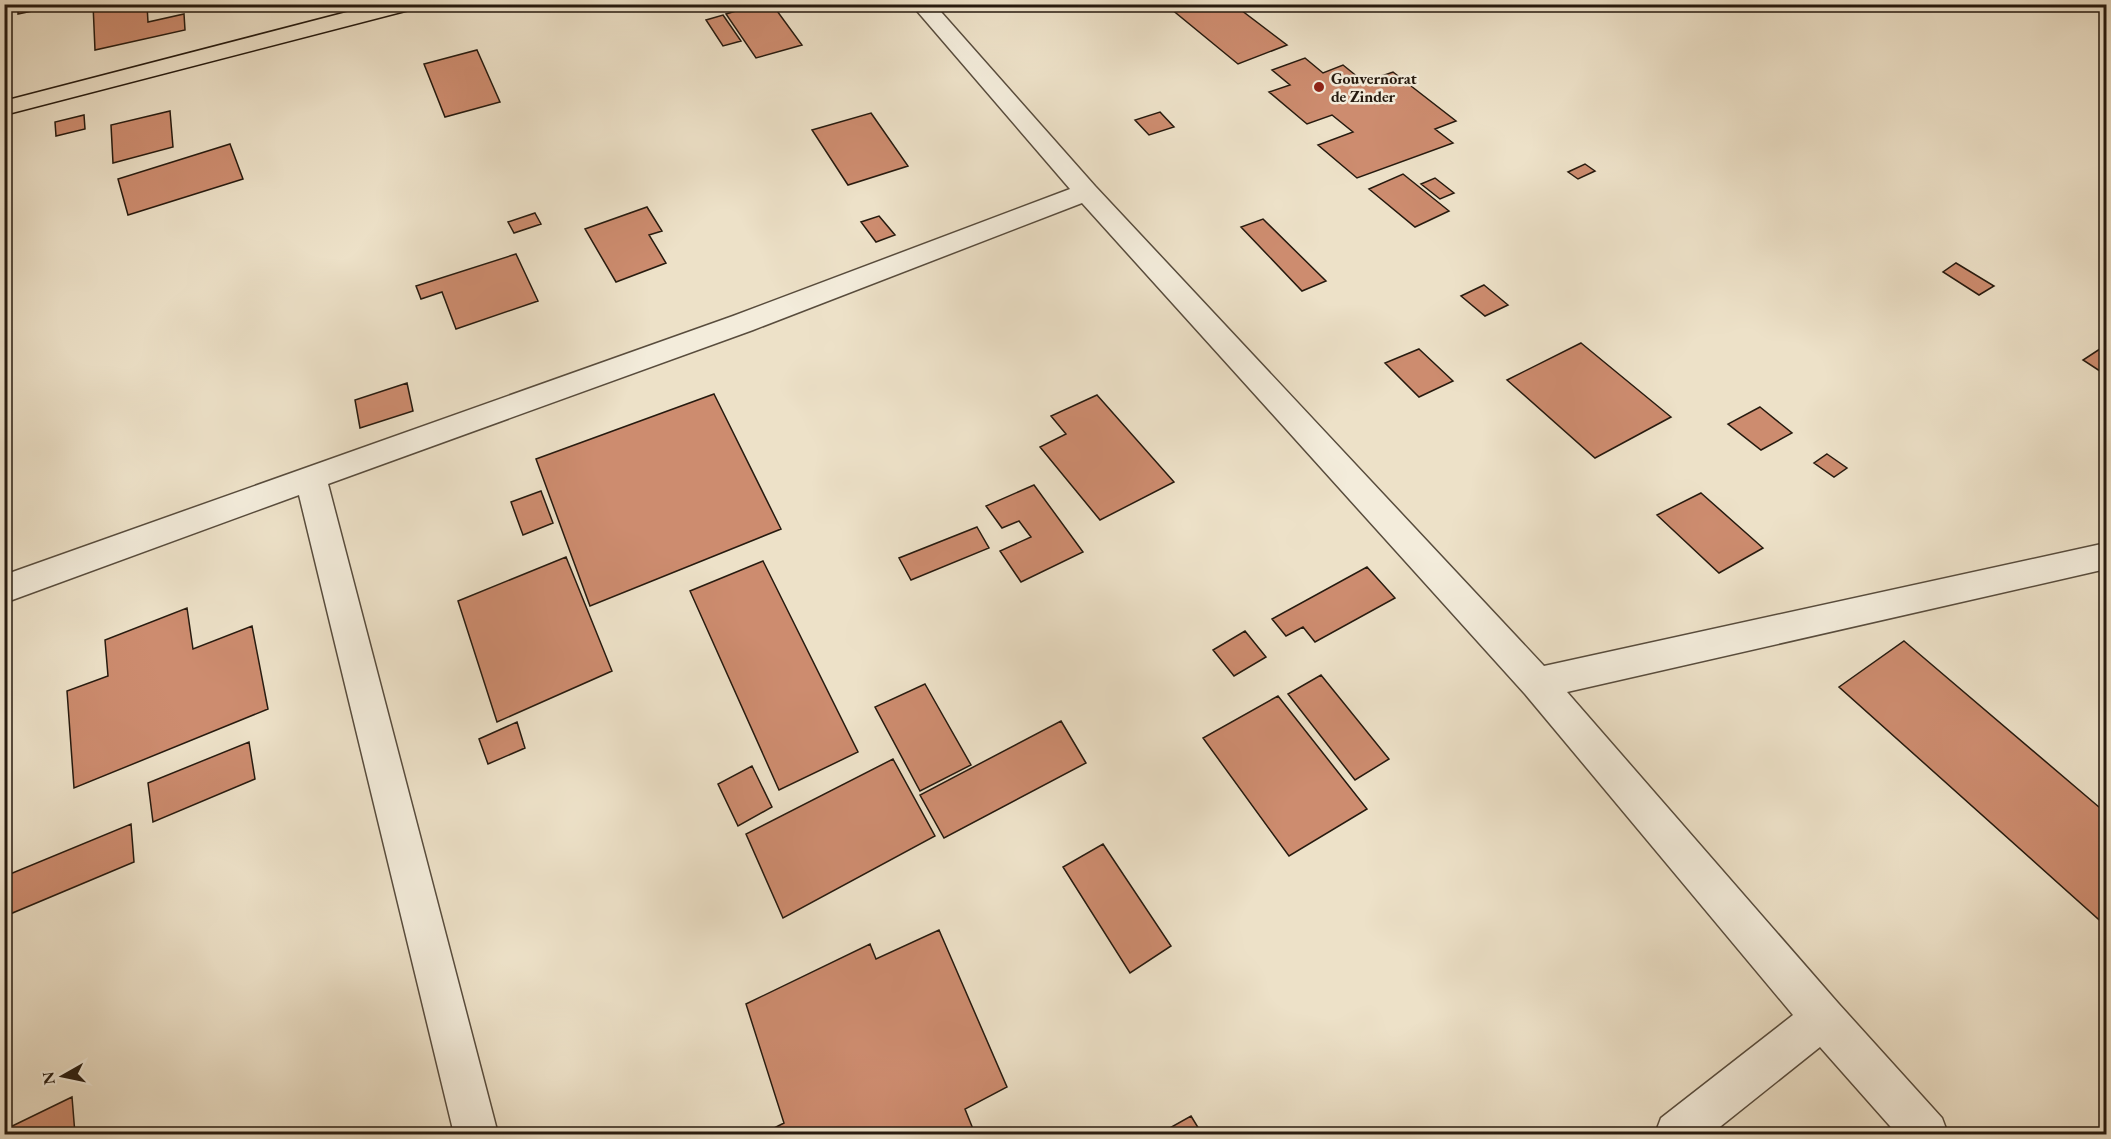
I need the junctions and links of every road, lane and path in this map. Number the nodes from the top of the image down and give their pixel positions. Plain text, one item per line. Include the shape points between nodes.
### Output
1 (325, 4) edge
2 (405, 4) edge
3 (922, 4) edge
4 (4, 88) edge
5 (4, 108) edge
6 (1086, 192) junction
7 (311, 478) junction
8 (2106, 556) edge
9 (4, 589) edge
10 (1537, 683) junction
11 (1823, 1018) junction
12 (476, 1134) edge
13 (1677, 1134) edge
14 (1926, 1134) edge

1 - 4 highway
2 - 5 highway
3 - 6 street
6 - 7 street via 742,323
6 - 10 street
7 - 9 street
7 - 12 street
8 - 10 street
10 - 11 street
11 - 13 street
11 - 14 street

